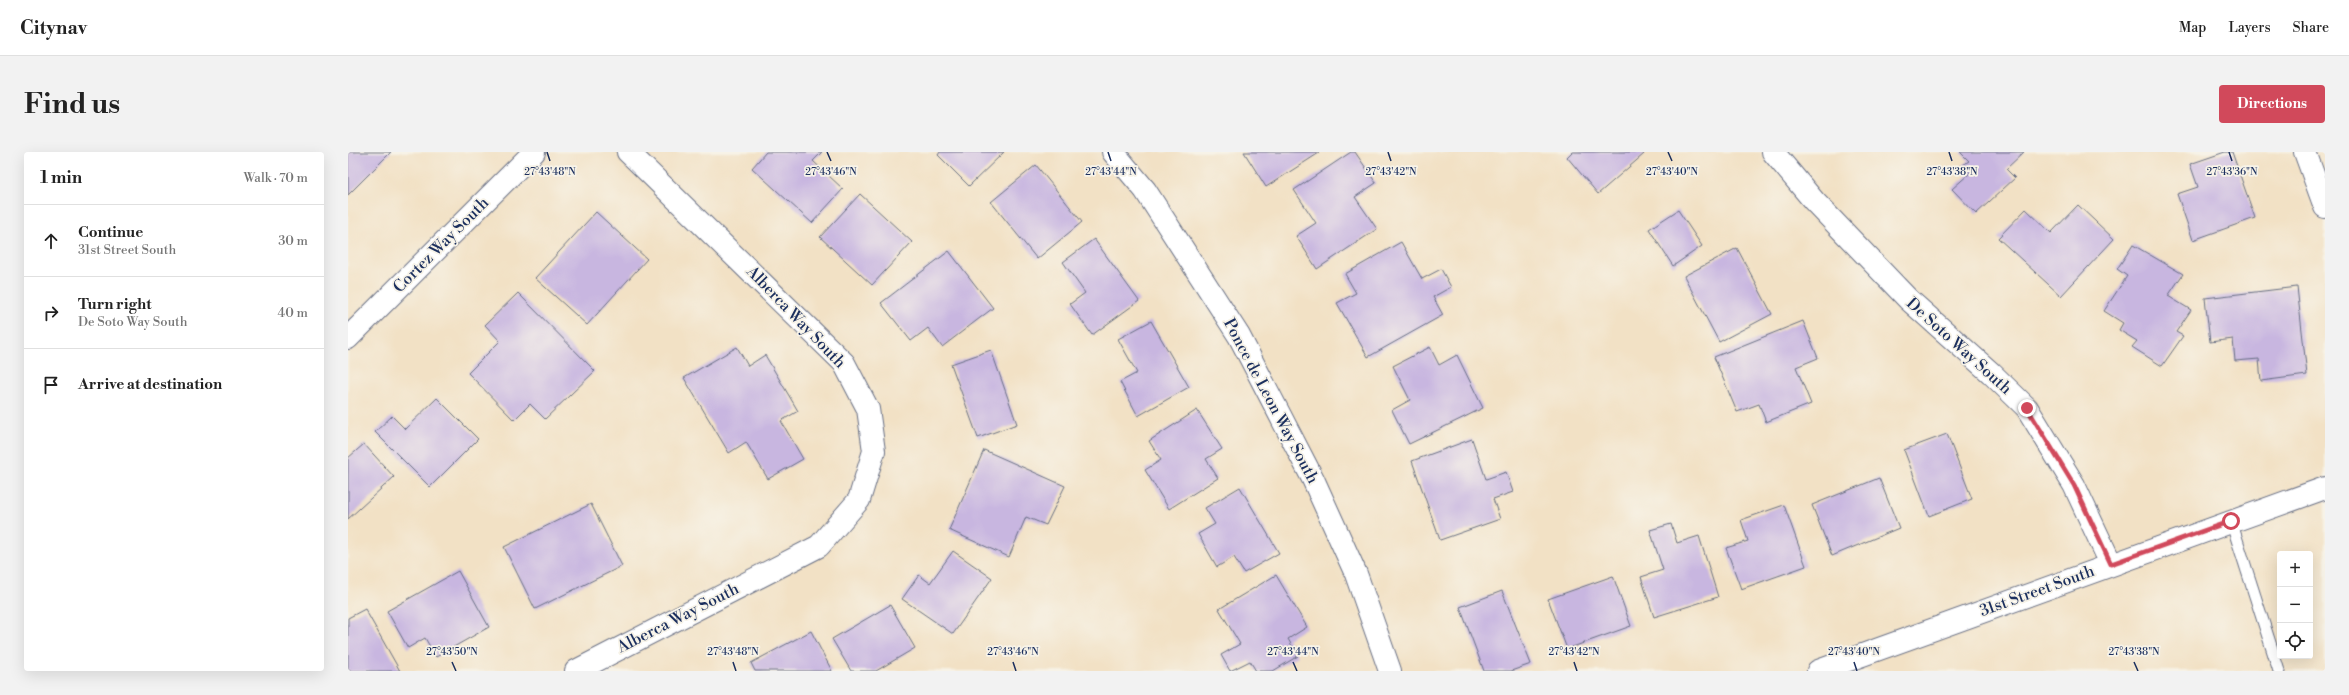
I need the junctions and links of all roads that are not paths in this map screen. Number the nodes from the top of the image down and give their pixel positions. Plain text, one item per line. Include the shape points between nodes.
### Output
1 (534, 152) edge
2 (628, 152) edge
3 (1113, 152) edge
4 (1773, 152) edge
5 (2305, 152) edge
6 (2325, 207) edge
7 (348, 338) edge
8 (2325, 488) edge
9 (2231, 521) junction
10 (2111, 564) junction
11 (576, 671) edge
12 (1390, 671) edge
13 (1818, 671) edge
14 (2279, 671) edge

1 - 7 street, Cortez Way South
2 - 11 street, Alberca Way South via 844,363 868,409 874,451 859,500 819,546
3 - 12 street, Ponce de Leon Way South via 1145,190 1239,336 1314,479 1356,574
4 - 10 street, De Soto Way South via 1814,201 1908,299 2027,408 2074,485
5 - 6 street
8 - 9 street, 31st Street South
9 - 10 street, 31st Street South
9 - 14 lane
10 - 13 street, 31st Street South

